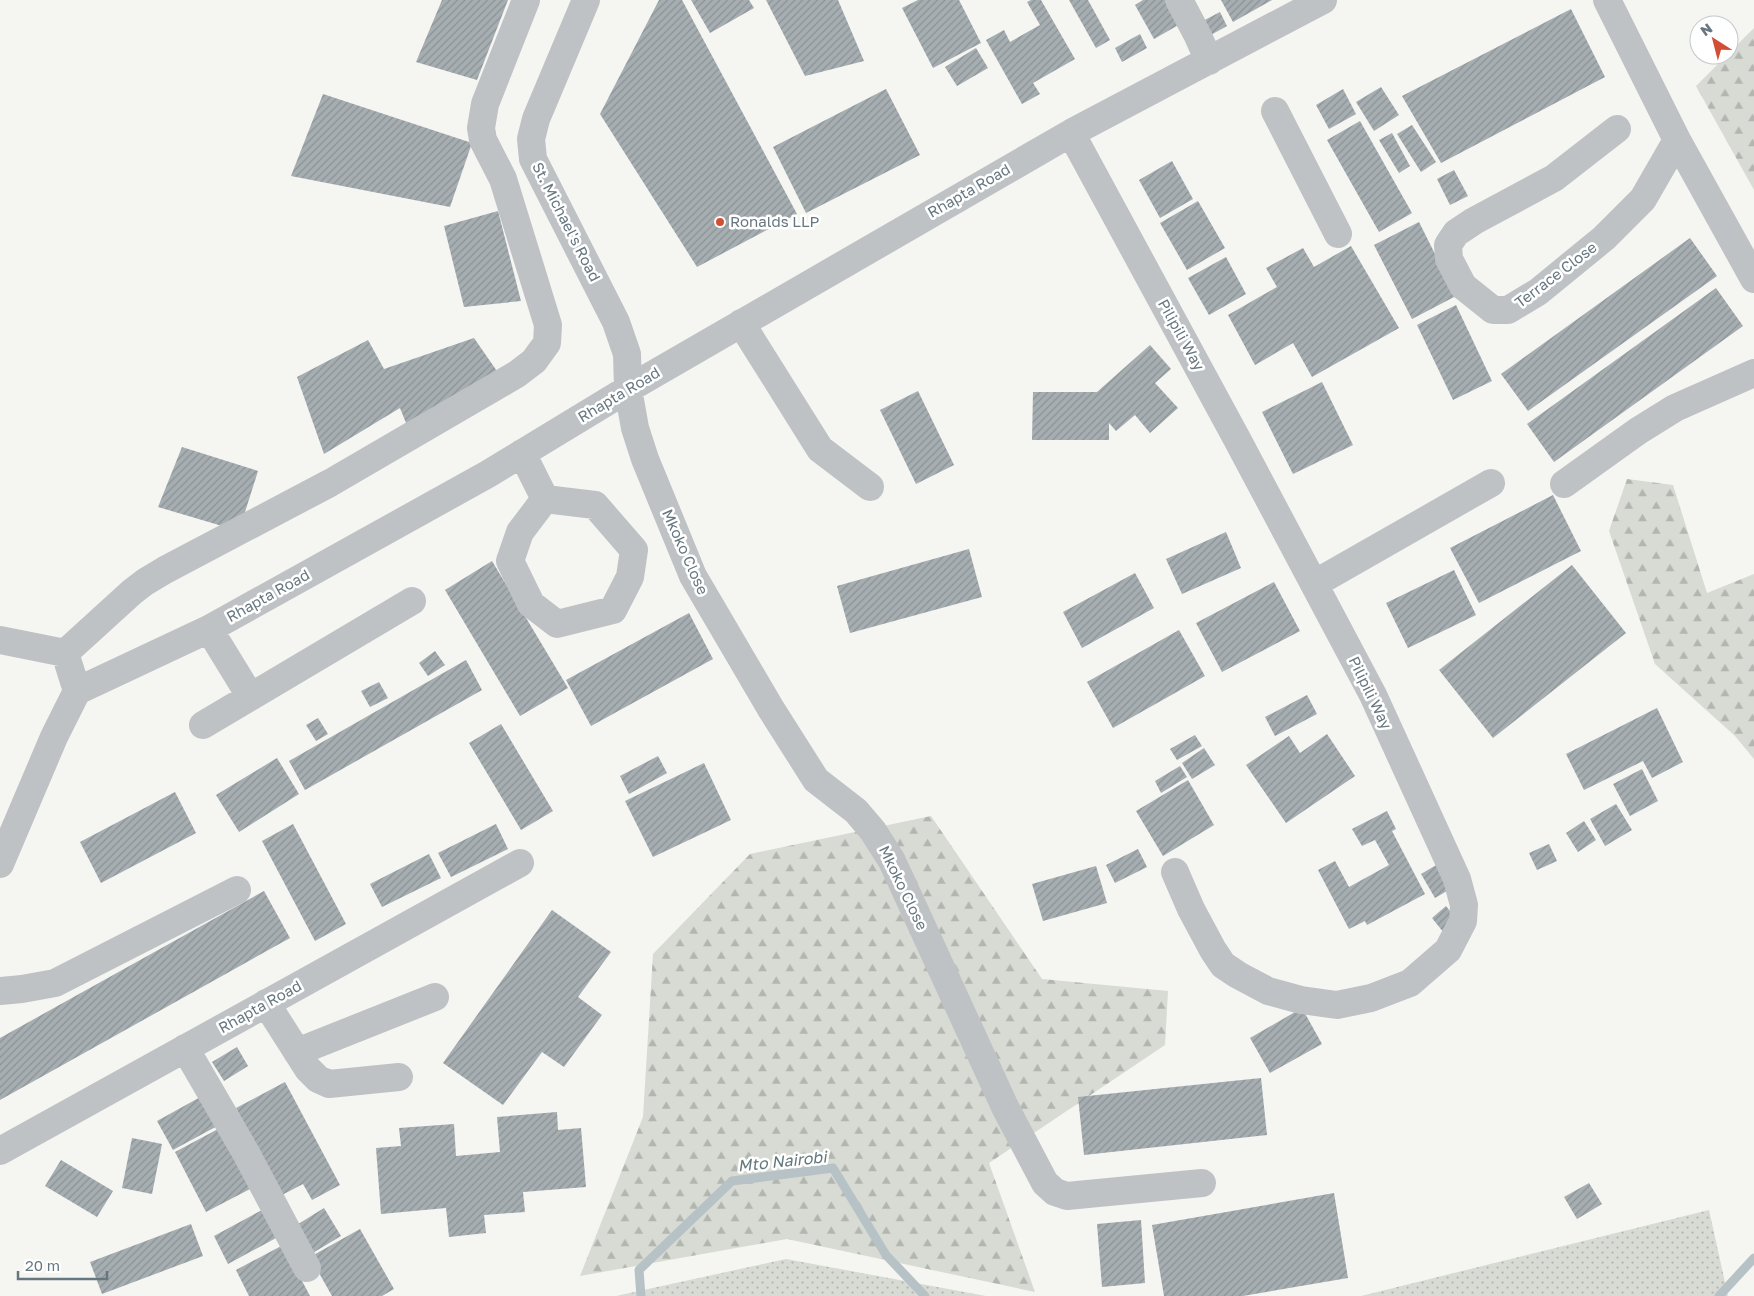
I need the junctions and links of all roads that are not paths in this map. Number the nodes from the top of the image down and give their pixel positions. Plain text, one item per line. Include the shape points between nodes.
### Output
1 (526, 0) edge
2 (586, 0) edge
3 (1179, 0) edge
4 (1323, 0) edge
5 (1607, 0) edge
6 (1209, 61) junction
7 (1274, 111) dead end
8 (1617, 129) dead end
9 (1070, 133) junction
10 (1677, 140) junction
11 (1338, 234) dead end
12 (1754, 279) edge
13 (741, 323) junction
14 (1754, 373) edge
15 (628, 389) junction
16 (522, 453) junction
17 (1491, 483) dead end
18 (1564, 484) dead end
19 (870, 487) dead end
20 (545, 498) junction
21 (1314, 584) junction
22 (412, 601) dead end
23 (209, 629) junction
24 (0, 640) edge
25 (65, 653) junction
26 (77, 691) junction
27 (250, 696) junction
28 (203, 724) dead end
29 (520, 863) dead end
30 (0, 864) edge
31 (1175, 872) dead end
32 (237, 890) dead end
33 (0, 990) edge
34 (435, 997) dead end
35 (266, 1004) junction
36 (186, 1048) junction
37 (297, 1052) junction
38 (399, 1077) dead end
39 (0, 1150) edge
40 (1202, 1183) dead end
41 (307, 1268) dead end

1 - 25 street via 485,104 481,128 483,140 503,179 548,325 547,343 534,361 517,374 330,484 145,582
2 - 15 street, St. Michael's Road via 536,119 531,139 533,159 616,322 627,354
3 - 6 street
4 - 6 street, Rhapta Road
5 - 10 street
6 - 9 street, Rhapta Road
7 - 11 street
8 - 10 street, Terrace Close via 1554,178 1456,234 1448,245 1449,259 1463,286 1493,310 1508,310 1538,292 1604,238 1643,199
9 - 13 street, Rhapta Road
9 - 21 street, Pilipili Way
10 - 12 street
13 - 15 street, Rhapta Road
13 - 19 street via 820,448
14 - 18 street via 1675,408
15 - 16 street, Rhapta Road
15 - 40 street, Mkoko Close via 645,459 693,576 816,780 856,811 873,830 892,861 1004,1107 1045,1183 1067,1196
16 - 20 street
16 - 23 street, Rhapta Road
17 - 21 street
20 - 20 street via 520,532 510,561 531,604 557,624 614,610 630,577 634,550 595,505
21 - 31 street, Pilipili Way via 1373,695 1457,879 1464,905 1463,921 1448,950 1410,983 1370,998 1337,1005 1301,1000 1268,991 1223,965 1191,909
22 - 27 street
23 - 26 street, Rhapta Road
23 - 27 street
24 - 25 street
25 - 26 street
26 - 30 street
27 - 28 street
29 - 35 street, Rhapta Road
32 - 33 street via 55,983
34 - 37 street
35 - 36 street, Rhapta Road
35 - 37 street
36 - 39 street, Rhapta Road
36 - 41 street
37 - 38 street via 308,1069 329,1084

